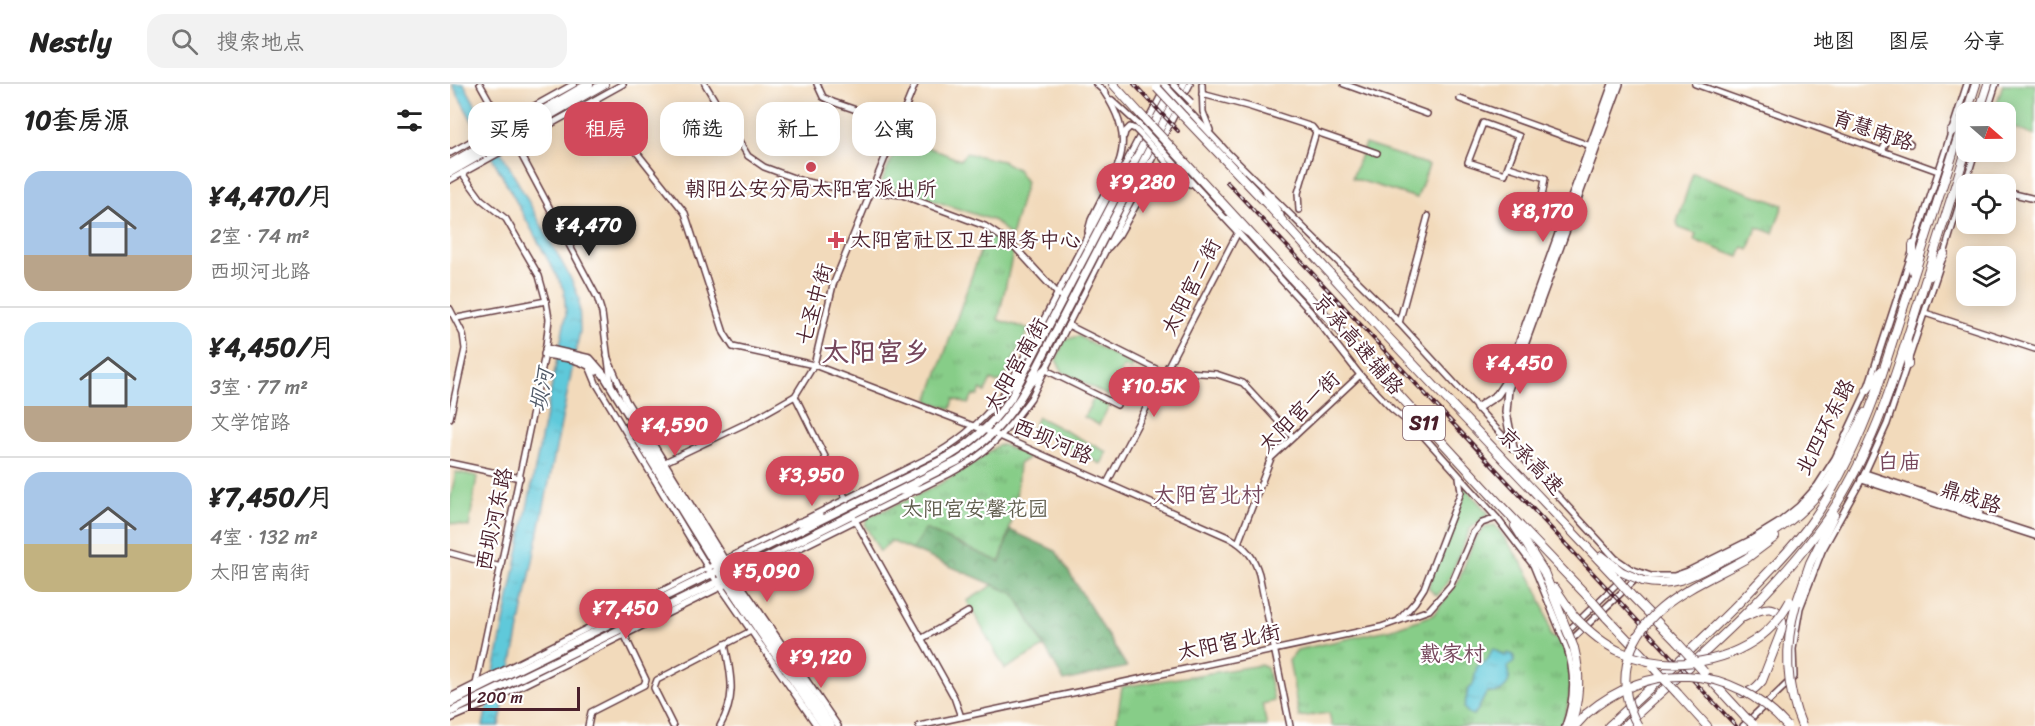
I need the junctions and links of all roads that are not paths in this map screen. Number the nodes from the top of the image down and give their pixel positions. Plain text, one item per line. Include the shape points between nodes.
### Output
1 (480, 84) edge
2 (574, 84) edge
3 (589, 84) edge
4 (604, 84) edge
5 (623, 84) edge
6 (705, 84) edge
7 (817, 84) edge
8 (915, 84) edge
9 (1096, 84) edge
10 (1113, 84) edge
11 (1174, 84) edge
12 (1183, 84) edge
13 (1190, 84) edge
14 (1202, 84) edge
15 (1344, 84) edge
16 (1613, 84) edge
17 (1618, 84) edge
18 (1695, 84) edge
19 (1967, 84) edge
20 (1976, 84) edge
21 (1988, 84) edge
22 (1996, 84) edge
23 (1160, 85) edge
24 (1104, 92) junction
25 (1202, 94) junction
26 (1460, 99) dead end
27 (595, 100) junction
28 (490, 102) edge
29 (552, 102) edge
30 (908, 102) edge
31 (1970, 102) edge
32 (1982, 102) edge
33 (1990, 102) edge
34 (552, 108) edge
35 (852, 109) edge
36 (552, 113) edge
37 (1185, 113) junction
38 (1427, 114) dead end
39 (1162, 117) junction
40 (552, 119) edge
41 (1138, 123) junction
42 (1956, 126) edge
43 (1316, 132) junction
44 (1951, 132) junction
45 (1213, 137) junction
46 (1124, 139) junction
47 (1910, 144) dead end
48 (1956, 145) edge
49 (1591, 146) junction
50 (1165, 151) junction
51 (1882, 151) junction
52 (468, 152) edge
53 (450, 153) edge
54 (1377, 153) dead end
55 (468, 156) edge
56 (471, 156) edge
57 (474, 156) edge
58 (517, 156) edge
59 (887, 156) edge
60 (1963, 162) edge
61 (450, 164) edge
62 (1509, 166) junction
63 (1938, 171) junction
64 (450, 172) edge
65 (462, 173) junction
66 (1170, 176) junction
67 (450, 180) edge
68 (1258, 182) junction
69 (1195, 187) junction
70 (872, 191) junction
71 (2016, 194) edge
72 (2035, 199) edge
73 (1299, 210) dead end
74 (1217, 211) junction
75 (1567, 214) junction
76 (1428, 216) dead end
77 (1956, 220) edge
78 (1294, 233) junction
79 (1237, 234) junction
80 (1258, 242) junction
81 (1085, 243) junction
82 (1913, 245) junction
83 (1944, 255) junction
84 (1101, 258) junction
85 (1912, 280) junction
86 (1924, 285) junction
87 (1058, 293) junction
88 (1062, 300) junction
89 (546, 301) junction
90 (450, 309) edge
91 (1925, 313) junction
92 (457, 318) junction
93 (1399, 323) junction
94 (1068, 325) junction
95 (1907, 338) junction
96 (2035, 349) edge
97 (548, 352) junction
98 (607, 356) junction
99 (584, 360) junction
100 (814, 365) junction
101 (1908, 365) junction
102 (1168, 366) junction
103 (1886, 366) junction
104 (1028, 367) junction
105 (1046, 369) junction
106 (1164, 372) junction
107 (1360, 375) junction
108 (1028, 385) junction
109 (1009, 386) junction
110 (450, 388) edge
111 (612, 388) junction
112 (1867, 390) junction
113 (456, 391) junction
114 (1876, 393) junction
115 (795, 396) junction
116 (1117, 405) dead end
117 (1477, 408) junction
118 (450, 418) edge
119 (975, 428) junction
120 (983, 431) junction
121 (993, 435) junction
122 (1292, 436) junction
123 (1002, 437) junction
124 (1513, 448) junction
125 (658, 451) junction
126 (644, 462) junction
127 (665, 462) junction
128 (450, 463) edge
129 (1858, 468) junction
130 (663, 474) junction
131 (1459, 475) junction
132 (1864, 477) junction
133 (519, 478) junction
134 (1107, 483) junction
135 (918, 489) junction
136 (896, 491) junction
137 (846, 499) junction
138 (1503, 508) junction
139 (677, 509) junction
140 (832, 515) junction
141 (853, 517) junction
142 (1497, 518) junction
143 (1794, 519) junction
144 (798, 523) junction
145 (2035, 533) edge
146 (1238, 543) junction
147 (450, 553) edge
148 (501, 567) junction
149 (1631, 569) junction
150 (1544, 572) junction
151 (723, 573) junction
152 (1619, 575) junction
153 (1642, 578) junction
154 (1793, 602) junction
155 (968, 612) dead end
156 (1738, 620) junction
157 (1397, 621) junction
158 (751, 631) junction
159 (624, 634) junction
160 (1563, 637) junction
161 (921, 639) junction
162 (725, 645) junction
163 (783, 646) junction
164 (1570, 646) junction
165 (1275, 649) junction
166 (768, 655) junction
167 (786, 666) junction
168 (1705, 674) junction
169 (475, 687) junction
170 (450, 698) edge
171 (450, 703) edge
172 (472, 705) junction
173 (450, 712) edge
174 (961, 717) junction
175 (450, 719) edge
176 (1754, 725) edge
177 (588, 726) edge
178 (674, 726) edge
179 (720, 726) edge
180 (817, 726) edge
181 (824, 726) edge
182 (831, 726) edge
183 (838, 726) edge
184 (919, 726) edge
185 (1290, 726) edge
186 (1565, 726) edge
187 (1573, 726) edge
188 (1610, 726) edge
189 (1624, 726) edge
190 (1638, 726) edge
191 (1707, 726) edge
192 (1743, 726) edge
193 (1787, 726) edge
194 (1802, 726) edge

1 - 28 street
2 - 29 street
3 - 34 highway
4 - 36 highway
5 - 27 street
6 - 70 street via 748,156 757,164 802,181
7 - 35 street via 823,97
8 - 30 street, 七圣中街
9 - 24 street
10 - 41 highway
11 - 25 street, bridge via 1191,102 1197,102
11 - 39 main road
12 - 39 main road
13 - 39 street
14 - 25 street
15 - 38 street
16 - 49 main road
17 - 124 main road via 1508,389 1507,424
18 - 51 street, 育慧南路
19 - 44 street, 北四环东路
20 - 31 highway, 北四环东路
21 - 32 highway
22 - 33 street
23 - 37 highway, 京承高速, bridge
23 - 39 street
24 - 41 street
24 - 46 street via 1117,111
25 - 43 street via 1312,127
25 - 45 street via 1203,112
26 - 49 street
27 - 40 street
27 - 100 street, 西坝河路 via 685,213 728,341 740,350
37 - 45 street, 京承高速辅路
37 - 78 highway, 京承高速 / S11
39 - 81 street
39 - 84 street
39 - 88 main road, 太阳宫南街
39 - 108 main road, 太阳宫南街
41 - 46 street via 1127,129
41 - 50 highway, bridge
41 - 50 street, 京承高速辅路, bridge
42 - 44 highway
43 - 54 street
43 - 73 street via 1298,193
44 - 63 street, 北四环东路
45 - 68 street, 京承高速辅路
46 - 81 street via 1123,152 1091,220
47 - 51 street via 1889,138
48 - 85 highway, 北四环东路
49 - 75 main road
50 - 66 street via 1172,170
50 - 69 street, 京承高速辅路
50 - 80 highway, S11
51 - 63 street, 育慧南路
52 - 53 street
55 - 61 highway
56 - 64 highway
57 - 65 street
58 - 98 street via 597,297
59 - 70 street, 七圣中街
60 - 86 highway, 北四环东路
62 - 62 street via 1519,136 1483,123 1468,162 1505,174
62 - 75 street via 1545,178 1542,197 1546,207
63 - 82 street, 北四环东路
65 - 67 street
65 - 89 street, 西坝河东路 via 481,199 509,224 539,276
66 - 69 street
66 - 84 street via 1148,184
68 - 78 street
68 - 93 street, 京承高速辅路
69 - 74 street, 京承高速辅路
70 - 87 street via 902,195 1002,236
70 - 100 street, 七圣中街 via 833,285
71 - 72 street
74 - 79 street, 京承高速辅路
74 - 80 street
75 - 117 main road via 1505,385
76 - 93 street
77 - 83 street
78 - 152 highway, 京承高速 / S11 via 1385,334
79 - 102 street, 太阳宫二街
79 - 107 street, 京承高速辅路 via 1310,311
80 - 138 highway, S11
81 - 87 street
82 - 85 highway
82 - 112 street, 北四环东路
83 - 86 highway
83 - 91 street
84 - 94 street, 太阳宫南街
85 - 103 highway, 北四环东路
86 - 95 highway, 北四环东路
87 - 88 street
87 - 109 street
88 - 104 main road, 太阳宫南街
89 - 92 street
89 - 97 street, 西坝河东路
90 - 92 street
91 - 96 street
91 - 101 street
92 - 113 street via 465,349
93 - 117 street, 京承高速辅路
94 - 105 street, 太阳宫南街
94 - 106 street
95 - 101 highway
95 - 129 highway, 北四环东路
97 - 99 main road
97 - 133 street, 西坝河东路
98 - 111 street
98 - 125 street via 626,400
99 - 111 main road via 596,365
99 - 126 street
99 - 130 main road via 602,379
100 - 115 street, 七圣中街
100 - 119 street, 西坝河路
101 - 132 street
102 - 106 street, 太阳宫二街
102 - 122 street via 1243,383
103 - 112 highway
103 - 114 highway, 北四环东路
104 - 109 main road
104 - 120 main road, 太阳宫南街 via 997,418
105 - 108 main road
105 - 116 street
105 - 123 street, 太阳宫南街 via 1031,398
106 - 134 street, 太阳宫二街
107 - 122 street, 太阳宫一街
107 - 131 street, 京承高速辅路
108 - 121 main road, 太阳宫南街
109 - 119 street
110 - 113 street
111 - 130 main road
112 - 153 street, 北四环东路 via 1834,458 1798,507 1752,540 1689,571
113 - 118 street
114 - 143 highway via 1827,481
114 - 188 highway, 北四环东路 via 1847,463 1810,524 1732,611
115 - 127 street, 七圣中街
115 - 137 street
117 - 124 street, 京承高速辅路
119 - 120 street, 西坝河路
119 - 137 street via 936,454
120 - 121 street, 西坝河路
120 - 140 main road, 太阳宫南街 via 954,454
121 - 123 street, 西坝河路
121 - 136 main road, 太阳宫南街 via 958,461
122 - 146 street, 太阳宫一街 via 1271,458
123 - 134 street, 西坝河路
123 - 135 street, 太阳宫南街 via 969,464
124 - 149 street, 京承高速辅路 via 1615,558
125 - 127 street
125 - 130 street
126 - 130 street
126 - 139 street
127 - 151 street
128 - 133 street
129 - 154 highway
129 - 156 highway, 北四环东路 via 1820,530
130 - 139 main road
130 - 151 main road
131 - 142 street, 京承高速辅路
131 - 157 street via 1461,492 1424,588
132 - 145 main road, 鼎成路
132 - 192 street via 1822,551 1800,608 1793,649 1794,677
133 - 148 street, 西坝河东路
134 - 146 street, 西坝河路
135 - 136 main road
135 - 141 street, 太阳宫南街
136 - 141 main road, 太阳宫南街
137 - 144 street
138 - 150 highway
138 - 191 highway, S11, bridge
139 - 151 main road
140 - 144 main road
140 - 151 main road, 太阳宫南街
141 - 151 main road, 太阳宫南街
141 - 161 street
142 - 157 street, 太阳宫北街 via 1473,533 1451,585 1429,610
142 - 160 street, 京承高速辅路 via 1533,565
143 - 153 highway via 1694,575 1665,584
143 - 190 highway, bridge via 1747,558 1665,604 1640,632 1626,674 1629,706
144 - 151 street
146 - 165 street, 西坝河路 via 1256,564
147 - 148 street
148 - 169 street, 西坝河东路
149 - 153 street, 京承高速辅路
149 - 160 street
150 - 154 highway, bridge via 1574,616 1600,640 1623,653 1654,662 1685,663 1718,657 1748,645 1762,636
150 - 164 highway, bridge
151 - 158 street
151 - 159 street, 太阳宫南街
151 - 163 street
151 - 167 main road
151 - 169 main road, 太阳宫南街 via 489,684
151 - 169 street, 太阳宫南街 via 522,660
151 - 172 main road, 太阳宫南街 via 486,694
152 - 153 highway, bridge
152 - 168 highway, 京承高速 / S11, bridge via 1630,594
153 - 164 street
154 - 194 highway, bridge via 1787,653 1790,689
155 - 161 street
156 - 168 highway via 1760,608 1777,611 1782,618 1781,635 1762,681 1750,692 1740,693
156 - 189 highway, 北四环东路
157 - 165 street, 太阳宫北街
158 - 162 street
158 - 166 street
159 - 172 street, 太阳宫南街 via 486,703
159 - 177 street via 646,680 644,685 591,712
160 - 164 street, 京承高速辅路
161 - 174 street
162 - 178 street via 657,680 654,688
162 - 179 street via 732,687 731,701
163 - 167 street
163 - 183 street
164 - 186 street via 1574,681
164 - 187 highway via 1578,663 1579,693
165 - 174 street, 太阳宫北街
165 - 185 street, 西坝河路
166 - 167 street
166 - 180 street
167 - 181 main road
167 - 182 main road
168 - 176 highway, 京承高速 / S11, bridge
169 - 170 street, 太阳宫南街
169 - 171 main road, 太阳宫南街
169 - 172 street, 西坝河东路
172 - 173 main road, 太阳宫南街
172 - 175 street, 太阳宫南街
174 - 184 street, 太阳宫北街
187 - 193 highway, bridge via 1602,701 1634,684 1689,676 1723,683 1750,695

